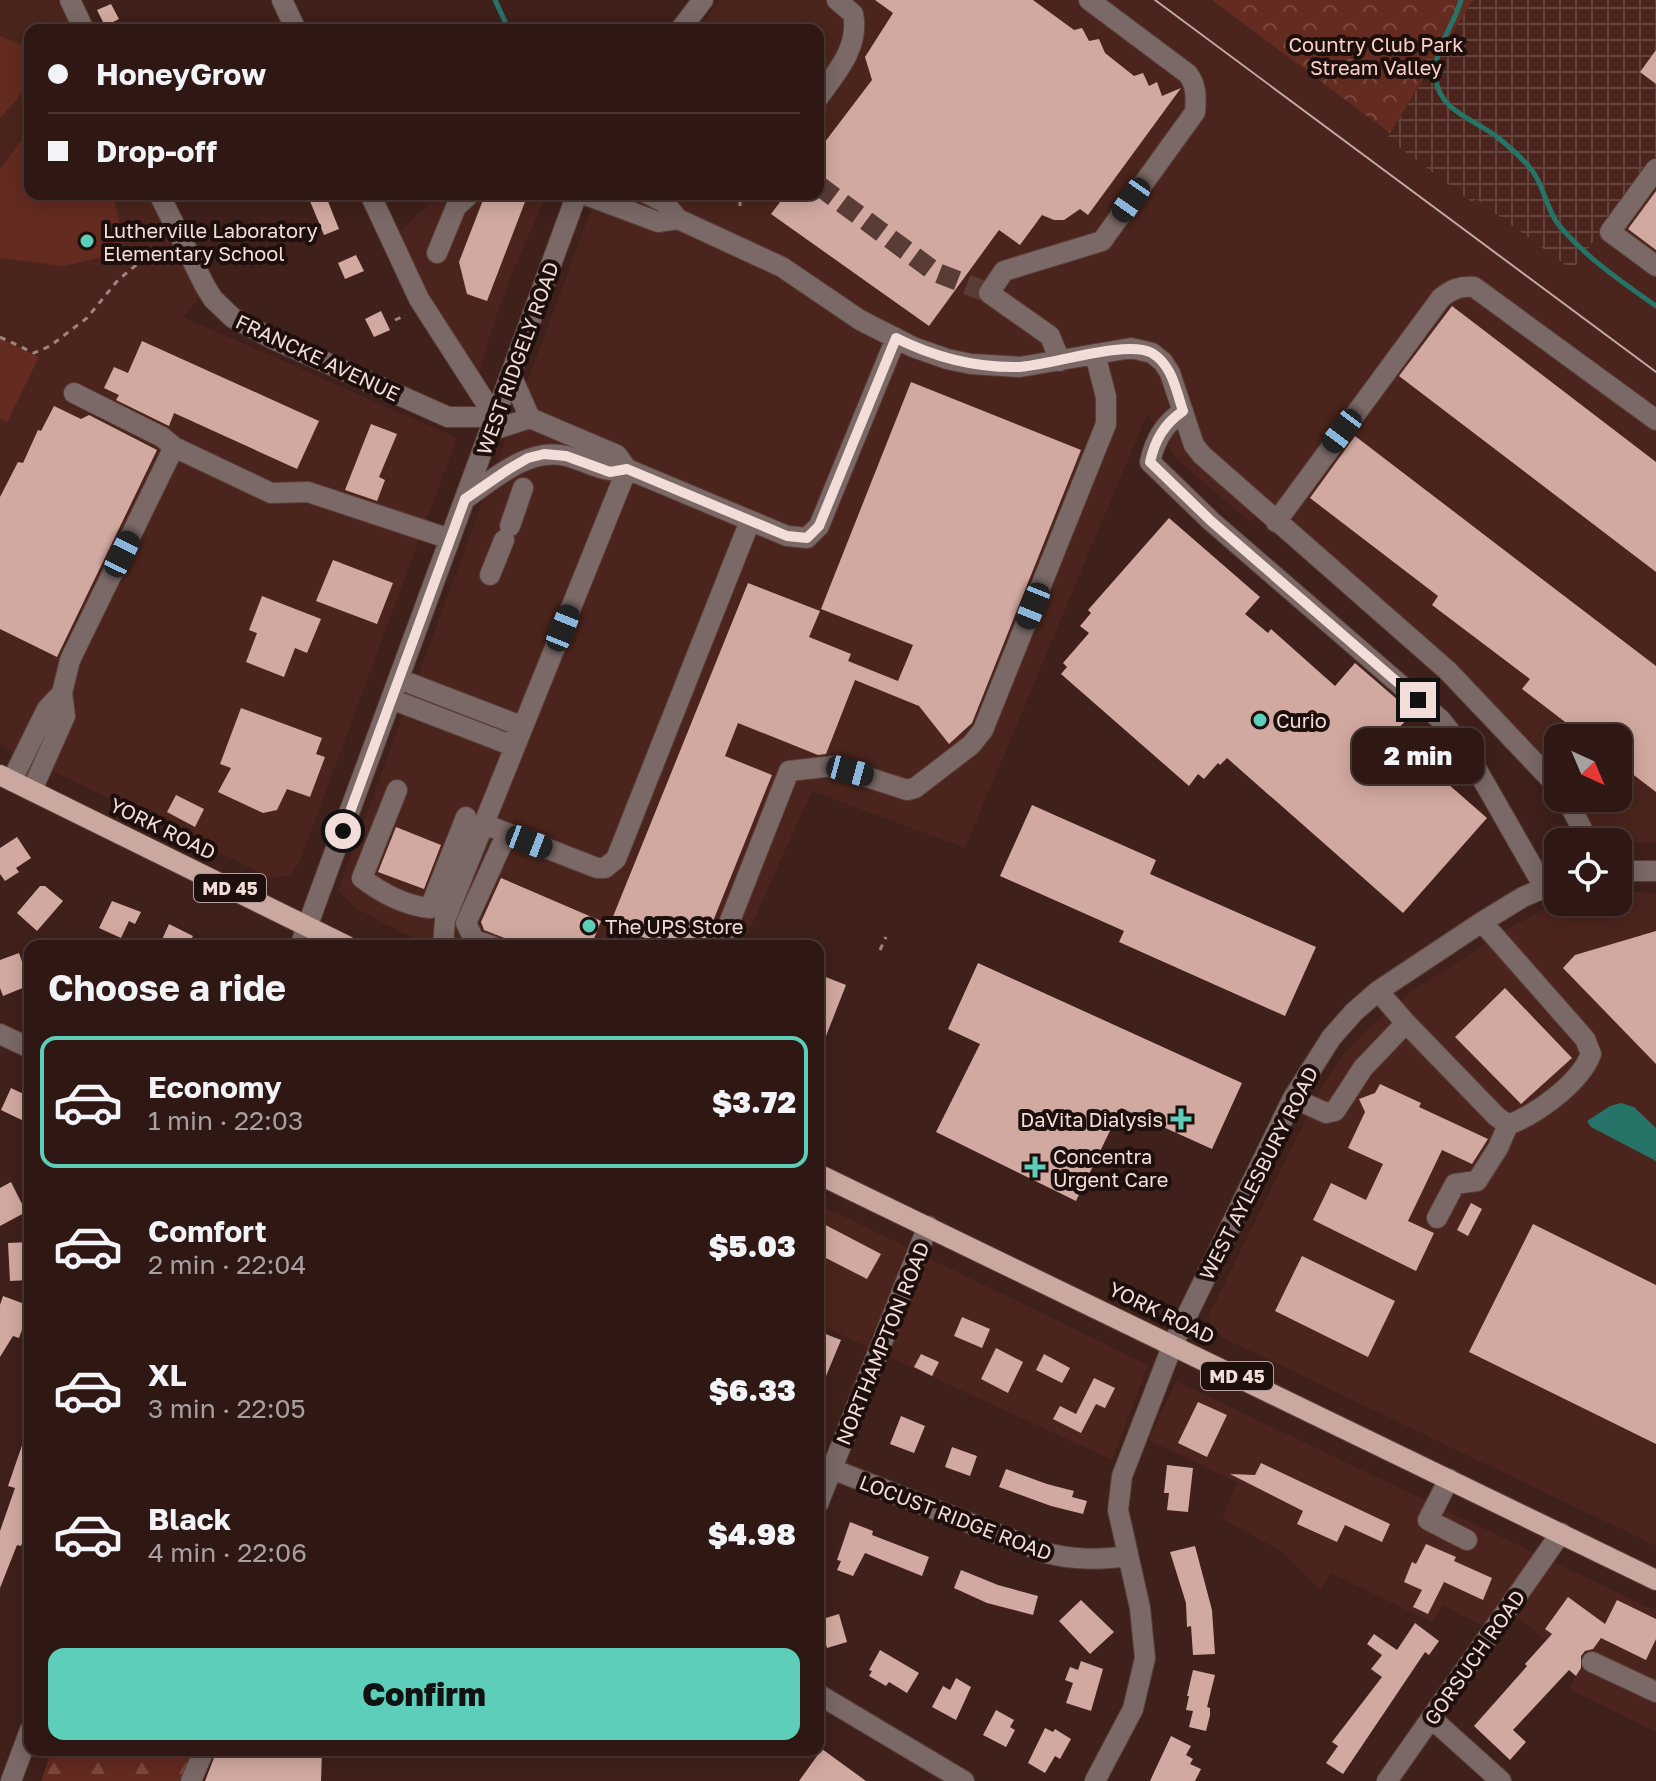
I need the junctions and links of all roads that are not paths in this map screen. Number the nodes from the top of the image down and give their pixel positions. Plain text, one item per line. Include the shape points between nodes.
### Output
1 (70, 0) edge
2 (282, 0) edge
3 (703, 0) edge
4 (837, 0) edge
5 (1089, 0) edge
6 (81, 24) edge
7 (293, 24) edge
8 (685, 24) edge
9 (824, 90) edge
10 (1656, 169) edge
11 (162, 200) edge
12 (373, 200) edge
13 (464, 200) edge
14 (575, 200) edge
15 (599, 200) edge
16 (660, 200) edge
17 (678, 219) junction
18 (437, 253) dead end
19 (1656, 266) edge
20 (896, 338) junction
21 (1095, 354) junction
22 (1060, 361) junction
23 (511, 375) junction
24 (74, 393) dead end
25 (1183, 411) junction
26 (530, 418) junction
27 (1656, 420) edge
28 (493, 424) junction
29 (174, 447) junction
30 (627, 469) junction
31 (523, 488) dead end
32 (465, 499) junction
33 (750, 521) junction
34 (1276, 522) junction
35 (450, 539) junction
36 (490, 575) dead end
37 (399, 679) junction
38 (62, 693) junction
39 (391, 699) junction
40 (519, 736) junction
41 (1544, 772) edge
42 (6, 777) edge
43 (32, 790) junction
44 (397, 790) dead end
45 (475, 820) junction
46 (507, 833) junction
47 (1632, 871) edge
48 (1656, 871) edge
49 (1544, 873) edge
50 (1544, 888) edge
51 (1482, 922) junction
52 (304, 936) edge
53 (443, 940) edge
54 (474, 940) edge
55 (722, 940) edge
56 (1378, 991) junction
57 (1406, 1023) junction
58 (0, 1034) edge
59 (24, 1045) edge
60 (1293, 1098) junction
61 (1508, 1125) junction
62 (824, 1177) edge
63 (1437, 1218) dead end
64 (928, 1226) junction
65 (1173, 1344) junction
66 (832, 1469) junction
67 (1449, 1479) junction
68 (824, 1489) edge
69 (1561, 1533) junction
70 (1467, 1540) dead end
71 (1128, 1556) junction
72 (1656, 1580) edge
73 (1592, 1662) dead end
74 (1653, 1685) edge
75 (824, 1698) edge
76 (1431, 1718) junction
77 (24, 1746) edge
78 (201, 1756) edge
79 (11, 1781) edge
80 (191, 1781) edge
81 (964, 1781) edge
82 (1095, 1781) edge
83 (1387, 1781) edge
84 (1501, 1781) edge

1 - 6 street
2 - 7 street
3 - 8 street
4 - 9 street via 853,14 854,32 845,60
5 - 22 street via 1188,74 1196,100 1195,112 1102,241 1004,271 989,293 1050,336
10 - 19 street via 1610,232
11 - 28 street, FRANCKE AVENUE via 205,286 233,318 448,417
12 - 28 street via 419,299
13 - 18 street
14 - 23 street, WEST RIDGELY ROAD
15 - 17 street via 658,222
16 - 17 street
17 - 20 street via 782,267
20 - 22 street via 971,364 1020,367
20 - 33 street via 814,534 797,539
21 - 22 street
21 - 25 street via 1131,348 1152,353 1170,373
21 - 55 street via 1106,397 1106,424 983,730 971,745 907,790 833,766 789,771
23 - 26 street
23 - 28 street, WEST RIDGELY ROAD
24 - 29 street
25 - 34 street via 1202,455
25 - 49 street via 1155,441 1150,462 1441,720
26 - 28 street, FRANCKE AVENUE
26 - 30 street via 617,455
27 - 34 street via 1474,287 1462,286 1441,298
28 - 32 street, WEST RIDGELY ROAD
29 - 35 street via 271,493 308,492
29 - 38 street via 70,660
30 - 32 street via 610,472 544,454 528,458
30 - 33 street
30 - 40 street
31 - 36 street
32 - 35 street, WEST RIDGELY ROAD
33 - 46 street via 616,859 597,868
34 - 41 street via 1448,671
35 - 37 street, WEST RIDGELY ROAD
37 - 39 street, WEST RIDGELY ROAD
37 - 40 street via 516,724
38 - 42 street
38 - 43 street via 65,716
39 - 40 street via 508,744
39 - 52 street, WEST RIDGELY ROAD
40 - 45 street
42 - 43 main road, YORK ROAD / MD 45
43 - 52 main road, YORK ROAD / MD 45
44 - 45 street via 362,878 416,907 430,908
45 - 46 street
45 - 53 street
46 - 54 street via 466,923
47 - 48 street
50 - 51 street, WEST AYLESBURY ROAD
51 - 56 street, WEST AYLESBURY ROAD
51 - 61 street via 1585,1039 1591,1054 1578,1076 1528,1118
56 - 57 street
56 - 60 street, WEST AYLESBURY ROAD via 1331,1038
57 - 60 street via 1363,1068 1335,1111 1326,1113
57 - 61 street
58 - 59 street
60 - 65 street, WEST AYLESBURY ROAD
61 - 63 street via 1484,1173 1477,1181 1455,1184
62 - 64 main road, YORK ROAD / MD 45
64 - 65 main road, YORK ROAD / MD 45
64 - 66 street, NORTHAMPTON ROAD
65 - 67 main road, YORK ROAD / MD 45
65 - 71 street, WEST AYLESBURY ROAD via 1119,1492
66 - 68 street, NORTHAMPTON ROAD
66 - 71 street, LOCUST RIDGE ROAD via 1046,1553 1094,1560
67 - 69 main road, YORK ROAD / MD 45
67 - 70 street via 1428,1520
69 - 72 main road, YORK ROAD / MD 45
69 - 76 street, GORSUCH ROAD
71 - 82 street, WEST AYLESBURY ROAD via 1145,1658 1133,1709
73 - 74 street
75 - 81 street
76 - 83 street, GORSUCH ROAD
76 - 84 street
77 - 79 street
78 - 80 street

